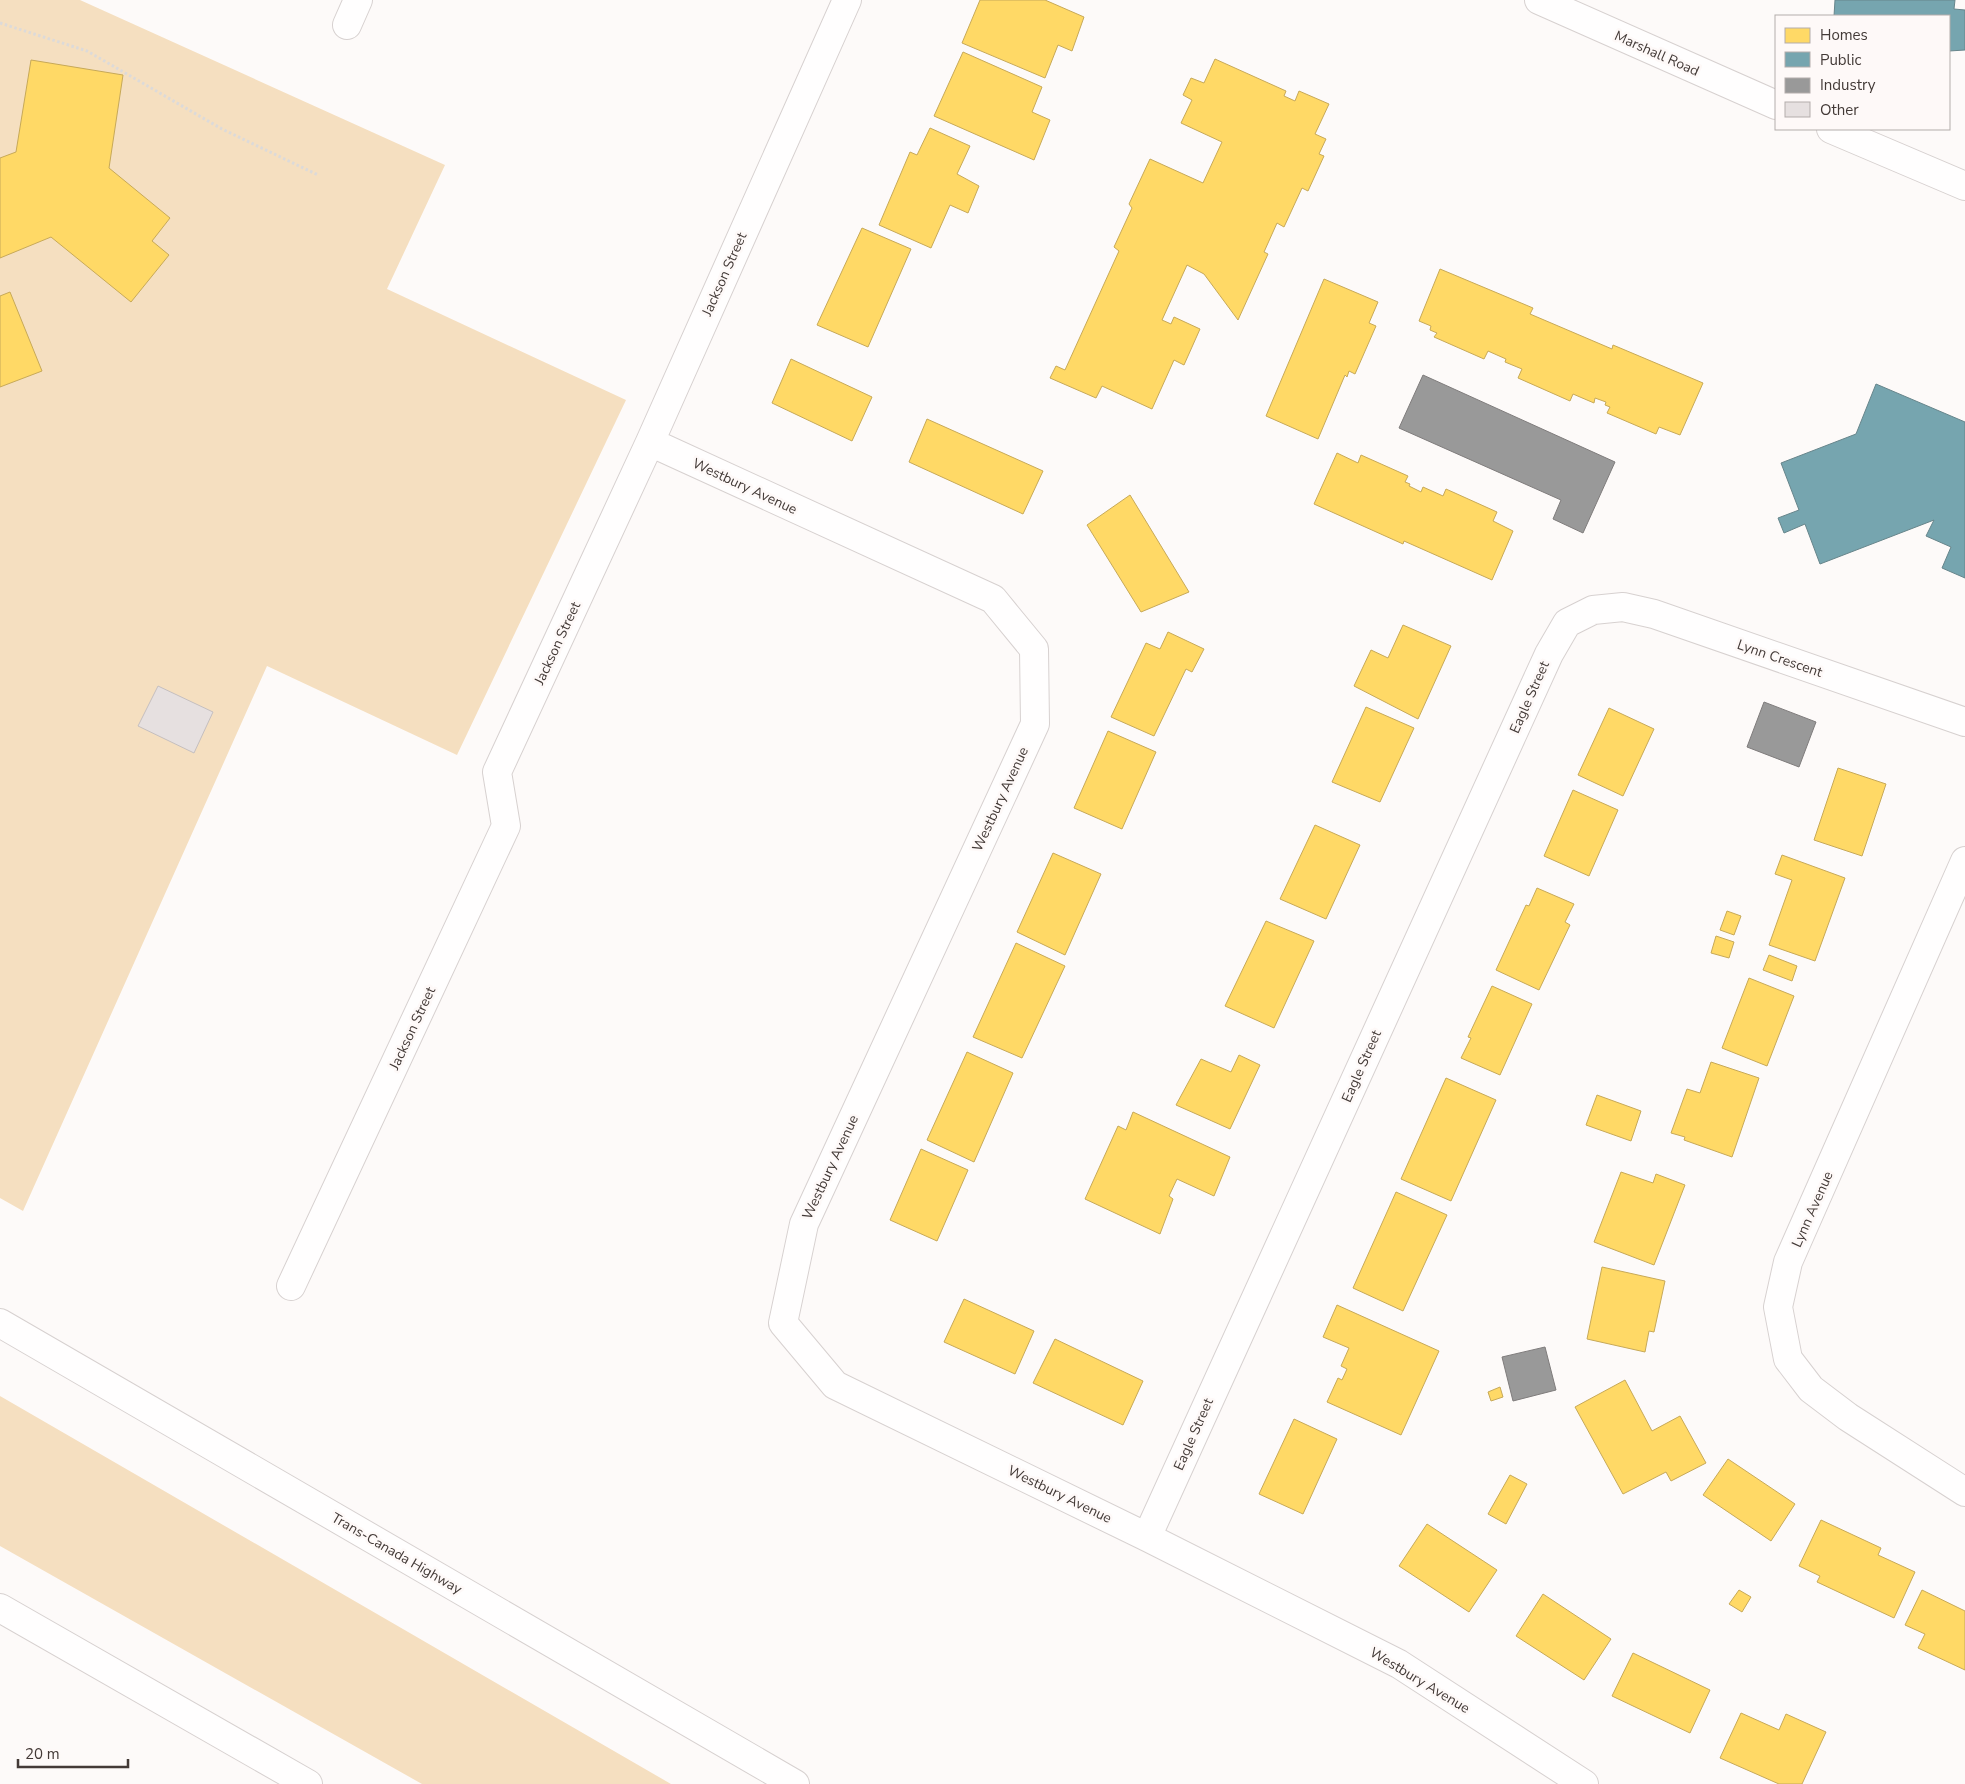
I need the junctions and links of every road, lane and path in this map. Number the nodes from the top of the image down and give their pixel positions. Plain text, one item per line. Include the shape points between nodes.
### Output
1 (358, 0) edge
2 (847, 0) edge
3 (1539, 0) edge
4 (0, 22) edge
5 (347, 25) dead end
6 (1775, 105) edge
7 (1833, 130) edge
8 (318, 175) dead end
9 (1965, 186) edge
10 (650, 442) junction
11 (1592, 610) joint
12 (1965, 722) edge
13 (1965, 861) edge
14 (291, 1286) dead end
15 (0, 1323) edge
16 (1965, 1492) edge
17 (1147, 1537) junction
18 (0, 1608) edge
19 (308, 1784) edge
20 (795, 1784) edge
21 (1584, 1784) edge

1 - 5 main road
2 - 10 main road, Jackson Street
3 - 6 main road, Marshall Road
4 - 8 path via 87,51 222,129
7 - 9 main road
10 - 14 main road, Jackson Street via 497,772 506,826
10 - 17 main road, Westbury Avenue via 993,599 1034,648 1035,724 804,1224 783,1324 835,1385
11 - 12 main road, Lynn Crescent via 1623,606 1654,614
11 - 17 main road, Eagle Street via 1567,623 1549,654
13 - 16 main road, Lynn Avenue via 1788,1262 1778,1307 1788,1359 1811,1389 1848,1417
15 - 20 main road, Trans-Canada Highway
17 - 21 main road, Westbury Avenue via 1399,1664
18 - 19 main road

